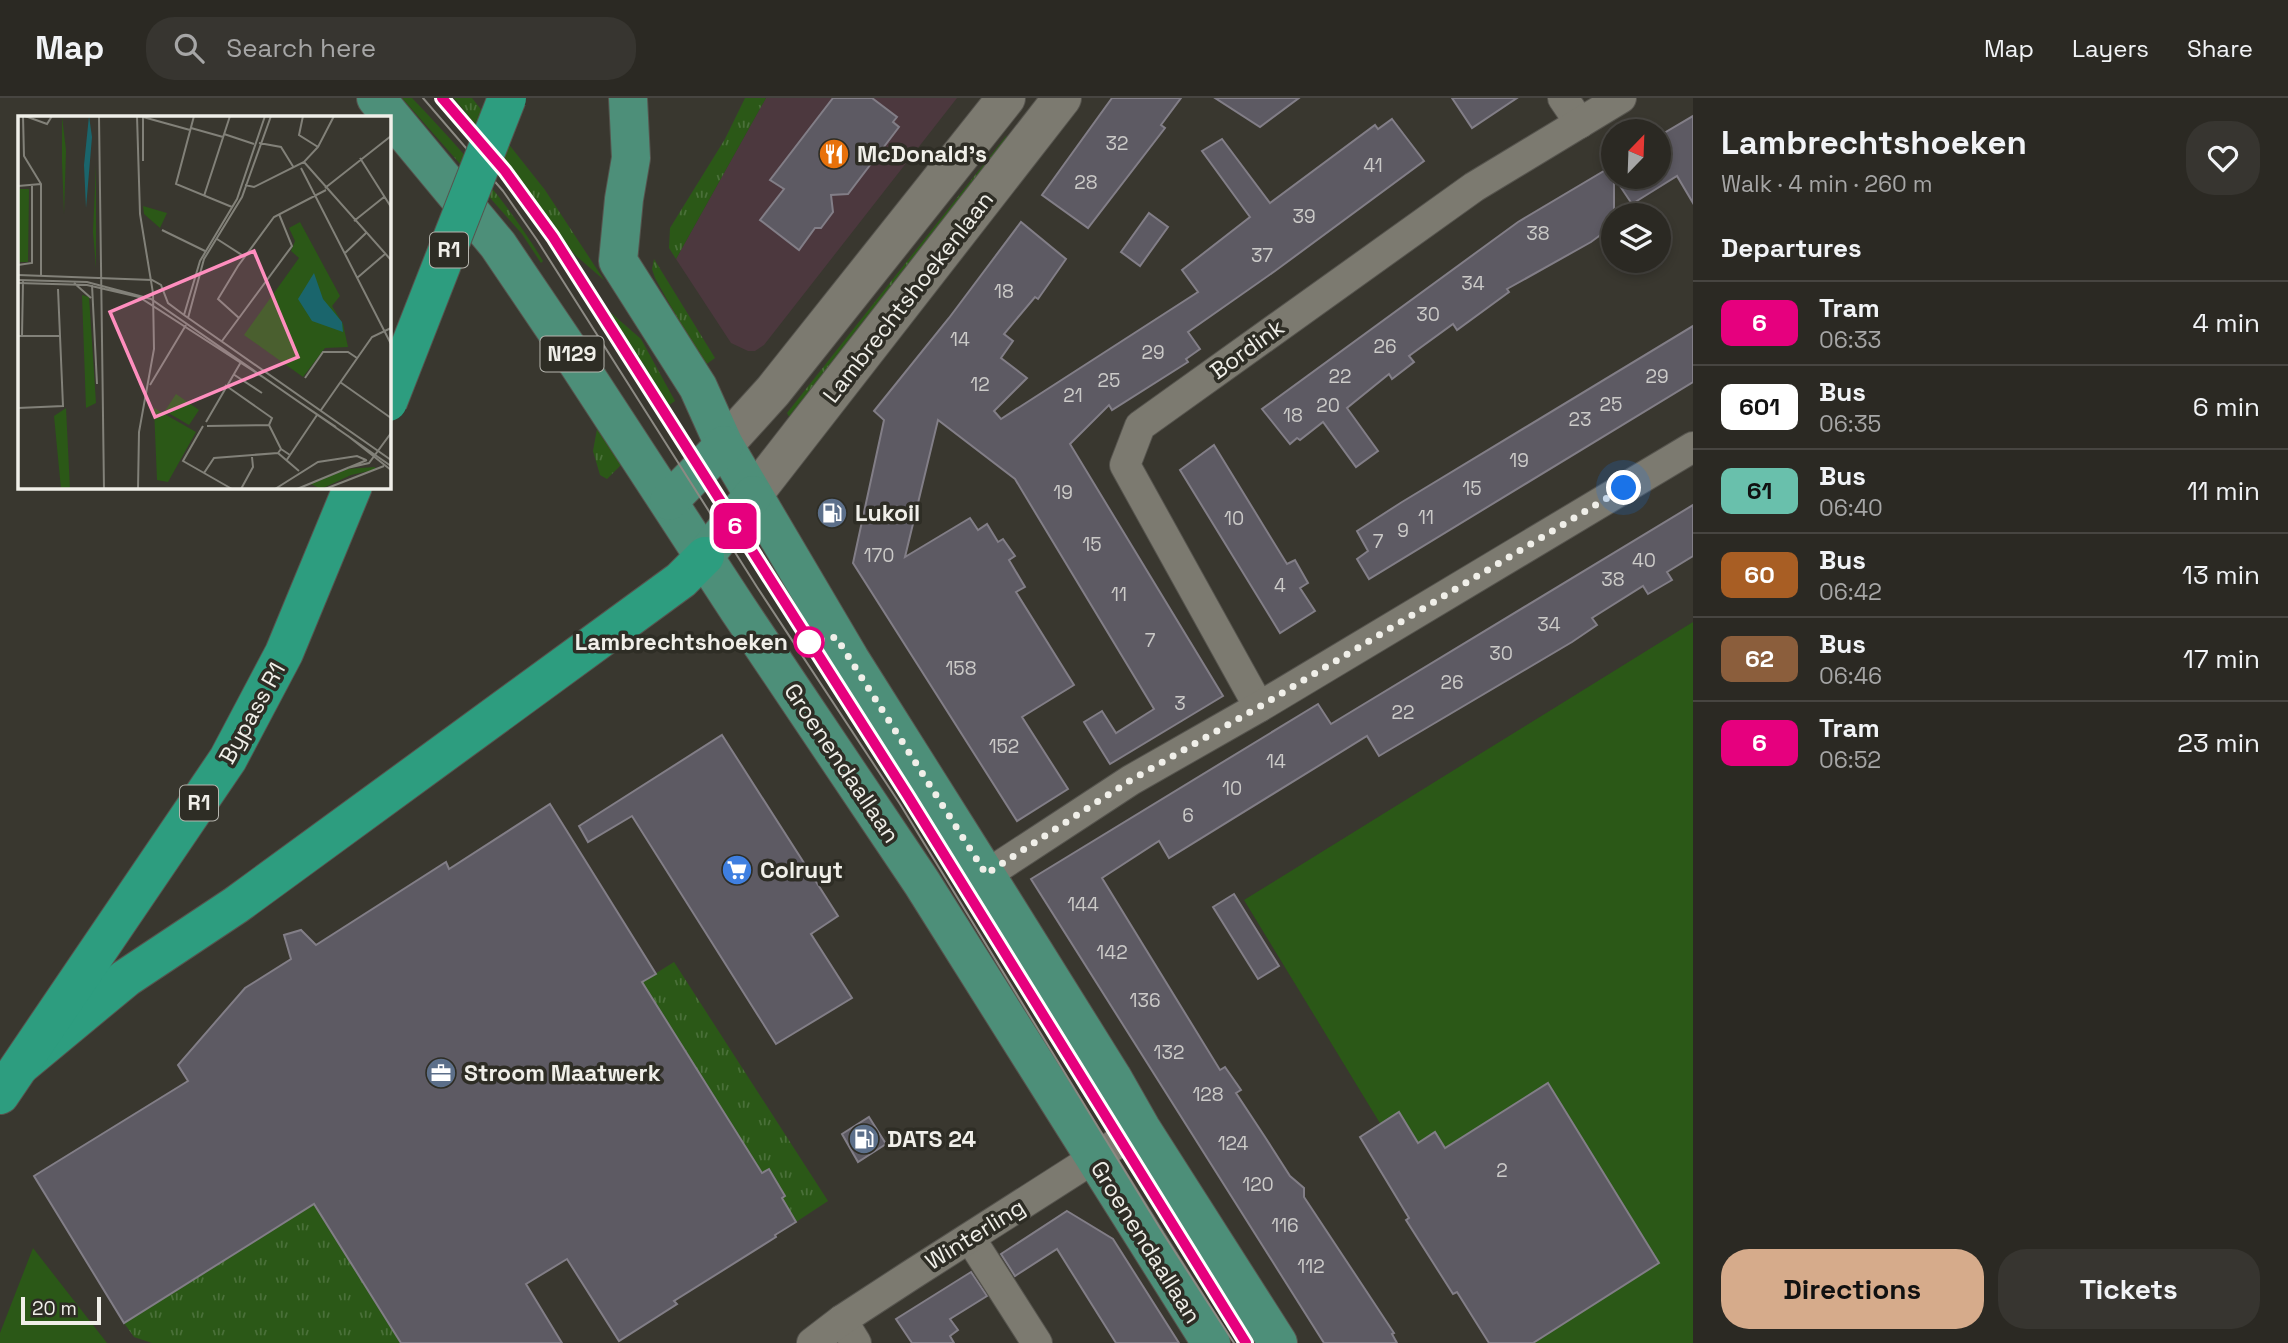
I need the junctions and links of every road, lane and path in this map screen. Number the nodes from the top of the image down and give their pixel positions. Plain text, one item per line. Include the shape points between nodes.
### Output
1 (376, 98) edge
2 (507, 98) edge
3 (628, 98) edge
4 (1006, 98) edge
5 (1062, 98) edge
6 (1563, 98) edge
7 (1620, 98) edge
8 (1580, 123) junction
9 (390, 397) edge
10 (724, 446) junction
11 (1693, 447) edge
12 (352, 488) edge
13 (753, 495) junction
14 (669, 501) junction
15 (705, 556) junction
16 (1259, 707) junction
17 (986, 874) junction
18 (10, 1080) edge
19 (1141, 1128) junction
20 (1094, 1159) junction
21 (970, 1238) junction
22 (849, 1331) edge
23 (812, 1343) edge
24 (1037, 1343) edge
25 (1211, 1343) edge
26 (1278, 1343) edge

1 - 14 main road, Groenendaallaan / N129 via 498,245
2 - 9 highway, R1, bridge
3 - 10 main road via 631,158 618,261 698,387
4 - 10 street, Lambrechtshoekenlaan
5 - 13 street, Lambrechtshoekenlaan
6 - 8 street
7 - 8 street, Bordink
8 - 16 street, Bordink via 1474,187 1140,426 1125,465
10 - 13 main road
10 - 14 main road
11 - 16 street
12 - 18 highway, Bypass R1 / R1 via 284,653 228,759
13 - 15 main road
13 - 17 main road via 850,660
14 - 15 main road, Groenendaallaan / N129
15 - 18 highway via 681,580 504,710 236,905 126,978
15 - 20 main road, Groenendaallaan / N129 via 922,883
16 - 17 street via 1131,780
17 - 19 main road
19 - 20 street, Winterling
19 - 26 main road
20 - 21 street, Winterling
20 - 25 main road, Groenendaallaan / N129
21 - 22 street, Winterling
21 - 24 street
22 - 23 street, Winterling

